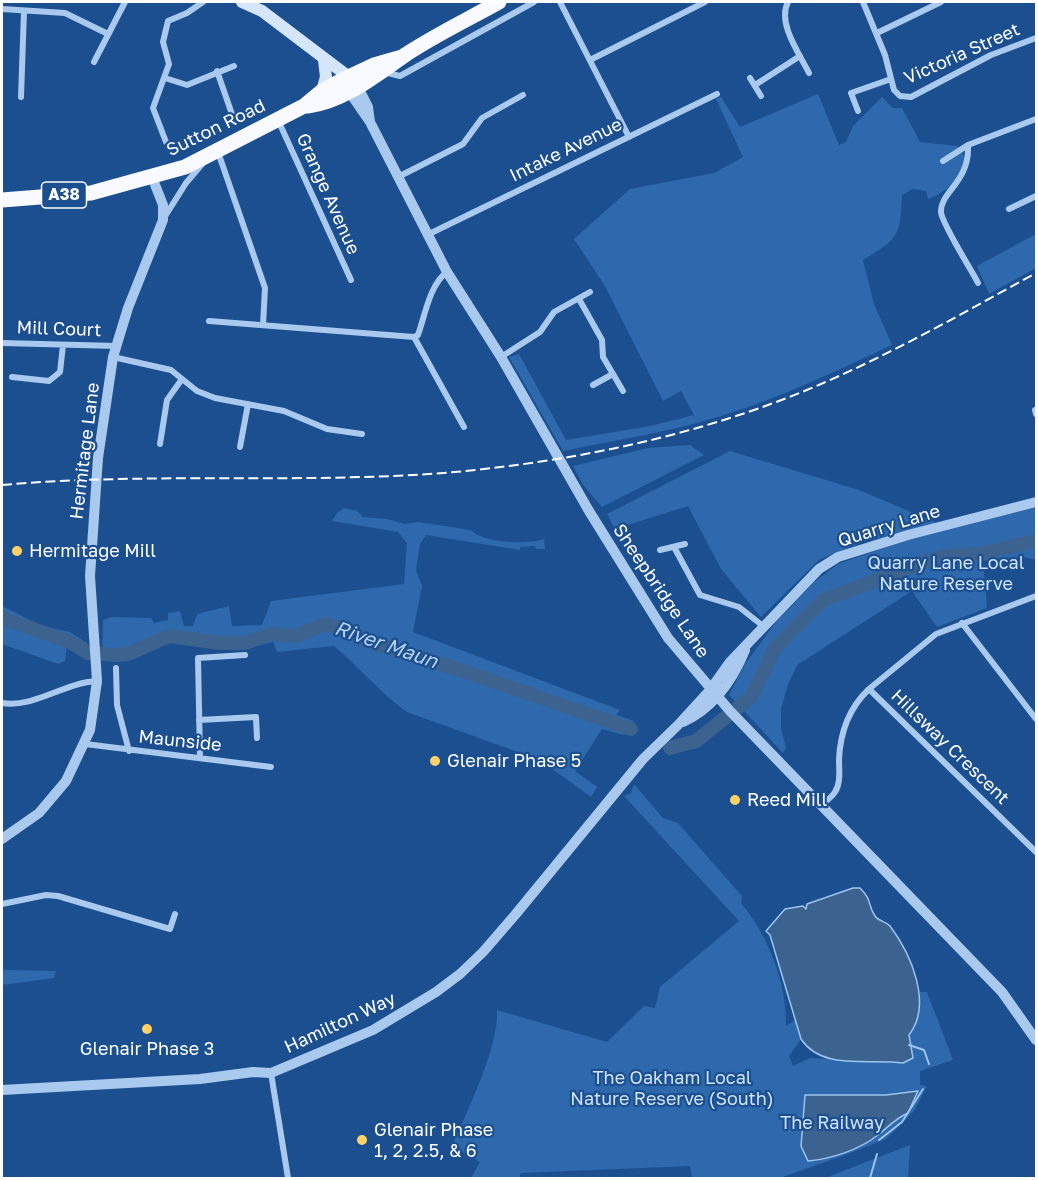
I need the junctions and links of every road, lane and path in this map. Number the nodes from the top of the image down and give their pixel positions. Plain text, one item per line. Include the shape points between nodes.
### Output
1 (124, 2) edge
2 (203, 2) edge
3 (242, 2) edge
4 (499, 2) edge
5 (534, 2) edge
6 (560, 2) edge
7 (705, 2) edge
8 (787, 2) edge
9 (863, 2) edge
10 (941, 2) edge
11 (263, 6) edge
12 (2, 9) edge
13 (24, 10) junction
14 (877, 33) junction
15 (108, 34) junction
16 (1036, 38) edge
17 (800, 56) junction
18 (324, 60) junction
19 (590, 60) junction
20 (94, 62) dead end
21 (234, 66) dead end
22 (382, 68) junction
23 (218, 71) junction
24 (808, 73) dead end
25 (165, 78) junction
26 (750, 78) dead end
27 (891, 79) junction
28 (348, 81) junction
29 (755, 85) junction
30 (322, 91) junction
31 (717, 94) dead end
32 (523, 95) dead end
33 (761, 96) dead end
34 (21, 97) dead end
35 (304, 106) junction
36 (858, 111) dead end
37 (278, 119) junction
38 (1036, 119) edge
39 (234, 120) dead end
40 (628, 137) junction
41 (166, 142) dead end
42 (968, 145) junction
43 (212, 155) junction
44 (943, 161) dead end
45 (152, 177) junction
46 (398, 177) junction
47 (1036, 196) edge
48 (2, 200) edge
49 (1010, 209) dead end
50 (163, 220) junction
51 (429, 234) junction
52 (447, 272) junction
53 (351, 280) dead end
54 (978, 283) dead end
55 (590, 292) dead end
56 (579, 299) junction
57 (209, 321) dead end
58 (263, 325) junction
59 (414, 337) junction
60 (2, 343) edge
61 (63, 345) junction
62 (115, 351) junction
63 (501, 357) junction
64 (613, 374) junction
65 (12, 377) dead end
66 (182, 378) junction
67 (593, 386) dead end
68 (623, 391) dead end
69 (248, 404) junction
70 (464, 427) dead end
71 (362, 434) dead end
72 (160, 444) dead end
73 (240, 447) dead end
74 (1036, 502) edge
75 (685, 544) dead end
76 (674, 547) junction
77 (660, 550) dead end
78 (1036, 596) edge
79 (962, 623) junction
80 (763, 626) junction
81 (245, 656) dead end
82 (116, 669) dead end
83 (97, 681) junction
84 (869, 688) junction
85 (713, 693) junction
86 (2, 704) edge
87 (1036, 719) edge
88 (199, 720) junction
89 (257, 738) dead end
90 (85, 744) junction
91 (129, 751) junction
92 (200, 758) junction
93 (271, 767) dead end
94 (822, 805) junction
95 (2, 839) edge
96 (1036, 852) edge
97 (2, 904) edge
98 (175, 914) dead end
99 (1036, 1040) edge
100 (271, 1073) junction
101 (2, 1090) edge
102 (288, 1179) edge

1 - 15 street
2 - 25 street via 168,21 163,42 169,64
3 - 11 main road
4 - 22 highway, Sutton Road / A38
5 - 22 street, Sutton Road via 400,76
6 - 19 street
7 - 19 street
8 - 17 street via 784,21
9 - 14 street
10 - 14 street
11 - 18 main road
12 - 13 street
13 - 15 street via 65,13
13 - 34 street
14 - 27 street
15 - 20 street
16 - 27 street, Victoria Street via 911,97 900,96
17 - 24 street
17 - 29 street
18 - 28 main road
18 - 30 main road via 326,77
19 - 40 street
21 - 23 street
22 - 28 highway, Sutton Road / A38
23 - 25 street via 187,85
23 - 39 street
25 - 41 street via 153,108
26 - 29 street
27 - 36 street via 851,93
28 - 30 highway, Sutton Road / A38
28 - 35 highway, Sutton Road / A38 via 317,105
28 - 46 street, Sheepbridge Lane via 368,107 370,122
29 - 33 street
30 - 35 highway, Sutton Road / A38
31 - 40 street, Intake Avenue
32 - 46 street via 482,118 463,144
35 - 37 highway, Sutton Road / A38
37 - 43 highway, Sutton Road / A38
37 - 53 street, Grange Avenue
38 - 42 street
40 - 51 street, Intake Avenue
42 - 44 street
42 - 54 street via 964,175 943,201 941,214
43 - 45 highway, Sutton Road / A38
43 - 50 street, Hermitage Lane via 186,183
43 - 58 street via 265,288
45 - 48 highway, Sutton Road / A38 via 91,193
45 - 50 street via 163,205
46 - 51 street, Sheepbridge Lane
47 - 49 street
50 - 62 street, Hermitage Lane
51 - 52 street, Sheepbridge Lane
52 - 59 street via 440,277
52 - 63 street, Sheepbridge Lane
55 - 56 street
56 - 63 street via 554,312 540,332
56 - 64 street via 602,339 603,357
57 - 58 street
58 - 59 street
59 - 70 street
60 - 61 street, Mill Court
61 - 62 street, Mill Court
61 - 65 street via 60,372 49,381
62 - 66 street, Mill Court via 171,370
62 - 83 street, Hermitage Lane via 98,458 91,537
63 - 85 street, Sheepbridge Lane via 583,502 668,638
64 - 67 street
64 - 68 street
66 - 69 street, Mill Court via 206,394
66 - 72 street via 166,400
69 - 71 street, Mill Court via 284,411 327,429
69 - 73 street
74 - 80 street, Quarry Lane via 838,557 819,569
75 - 76 street
76 - 77 street
76 - 80 street via 700,595 739,607
78 - 79 street
79 - 84 street via 936,634
79 - 87 street
80 - 85 street, Quarry Lane via 747,645 736,670
81 - 88 street via 198,658
82 - 91 street via 117,705
83 - 86 street via 80,682 26,704
83 - 90 street, Hermitage Lane
84 - 94 street via 848,718 838,784 835,793
84 - 96 street, Hillsway Crescent
85 - 94 street, Sheepbridge Lane
85 - 100 street, Hamilton Way via 702,713 678,725 638,764 515,915 460,974 373,1030
88 - 89 street via 256,717
88 - 92 street
90 - 91 street, Maunside
90 - 95 street, Hermitage Lane via 66,781 39,813
91 - 92 street, Maunside
92 - 93 street, Maunside
94 - 99 street, Sheepbridge Lane via 1002,992
97 - 98 street via 58,896 170,929
100 - 101 street, Hamilton Way
100 - 102 street

